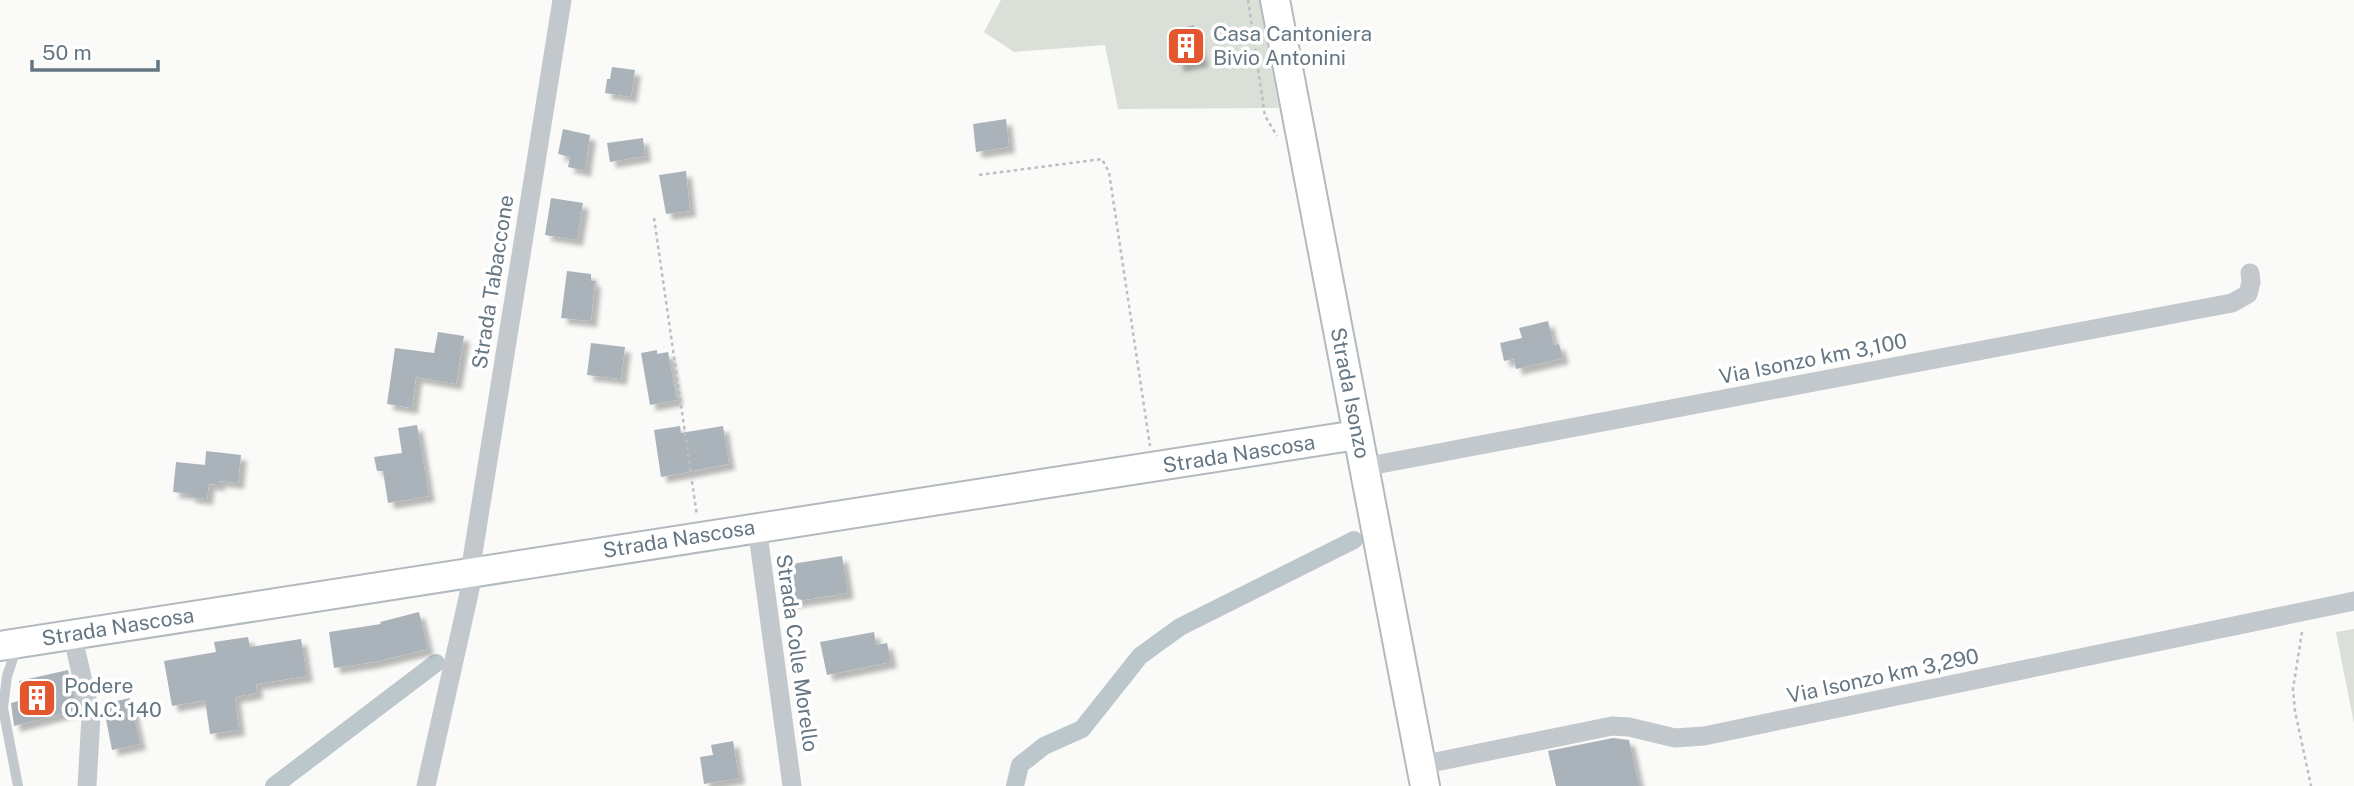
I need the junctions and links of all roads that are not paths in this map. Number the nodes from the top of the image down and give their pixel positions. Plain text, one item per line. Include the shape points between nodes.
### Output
1 (562, 0) edge
2 (1275, 0) edge
3 (2250, 274) dead end
4 (1357, 435) junction
5 (1364, 467) junction
6 (757, 527) junction
7 (472, 571) junction
8 (2354, 601) edge
9 (72, 634) junction
10 (9, 644) edge
11 (1423, 775) edge
12 (19, 786) edge
13 (87, 786) edge
14 (426, 786) edge
15 (792, 786) edge

1 - 7 street, Strada Tabaccone
2 - 4 street, Strada Isonzo
3 - 5 street, Via Isonzo km 3,100 via 2248,294 2232,303
4 - 5 street, Strada Isonzo
4 - 6 street, Strada Nascosa
5 - 11 street, Strada Isonzo
6 - 7 street, Strada Nascosa
6 - 15 street, Strada Colle Morello
7 - 9 street, Strada Nascosa
7 - 14 street, Strada Tabaccone
8 - 11 street, Via Isonzo km 3,290 via 1704,736 1665,737 1612,726
9 - 10 street, Strada Nascosa
9 - 13 street via 91,716
10 - 12 lane via 3,708

